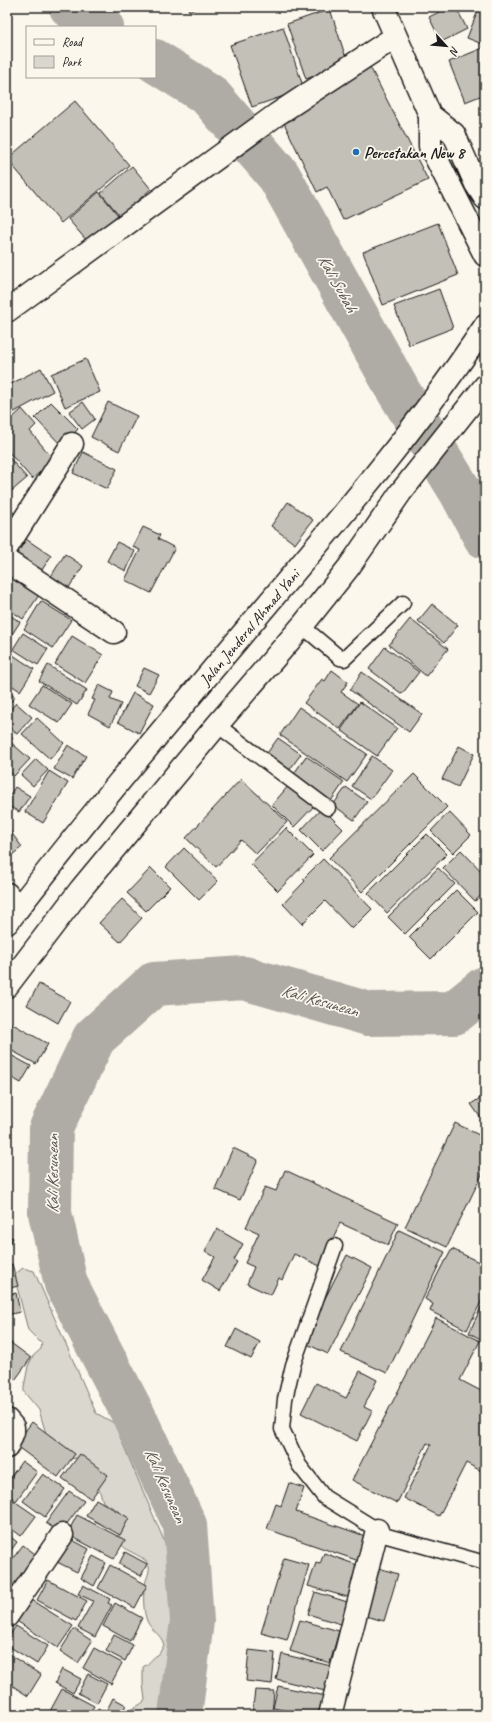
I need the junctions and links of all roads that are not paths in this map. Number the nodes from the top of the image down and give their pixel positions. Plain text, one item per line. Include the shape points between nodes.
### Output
1 (383, 7) edge
2 (394, 37) junction
3 (430, 115) junction
4 (482, 190) edge
5 (485, 255) edge
6 (7, 311) edge
7 (485, 326) edge
8 (484, 388) edge
9 (72, 444) dead end
10 (7, 547) edge
11 (7, 562) edge
12 (403, 603) dead end
13 (302, 626) junction
14 (114, 632) dead end
15 (217, 725) junction
16 (328, 808) dead end
17 (11, 908) edge
18 (7, 986) edge
19 (335, 1246) dead end
20 (7, 1420) edge
21 (7, 1448) edge
22 (377, 1530) junction
23 (62, 1535) dead end
24 (485, 1563) edge
25 (7, 1616) edge
26 (330, 1715) edge

1 - 2 main road
2 - 3 main road
2 - 6 main road via 276,115
3 - 4 main road via 454,134
3 - 5 main road via 430,146
7 - 17 main road, Jalan Jenderal Ahmad Yani via 464,358 318,545
8 - 13 main road via 401,492 349,567
9 - 10 main road
11 - 14 main road
12 - 13 lane via 344,659
13 - 15 main road
15 - 16 lane
15 - 18 main road via 81,889
19 - 22 lane via 293,1365 285,1399 282,1428 299,1465 324,1497
20 - 21 main road via 13,1427
22 - 24 lane via 388,1536
22 - 26 main road
23 - 25 main road

